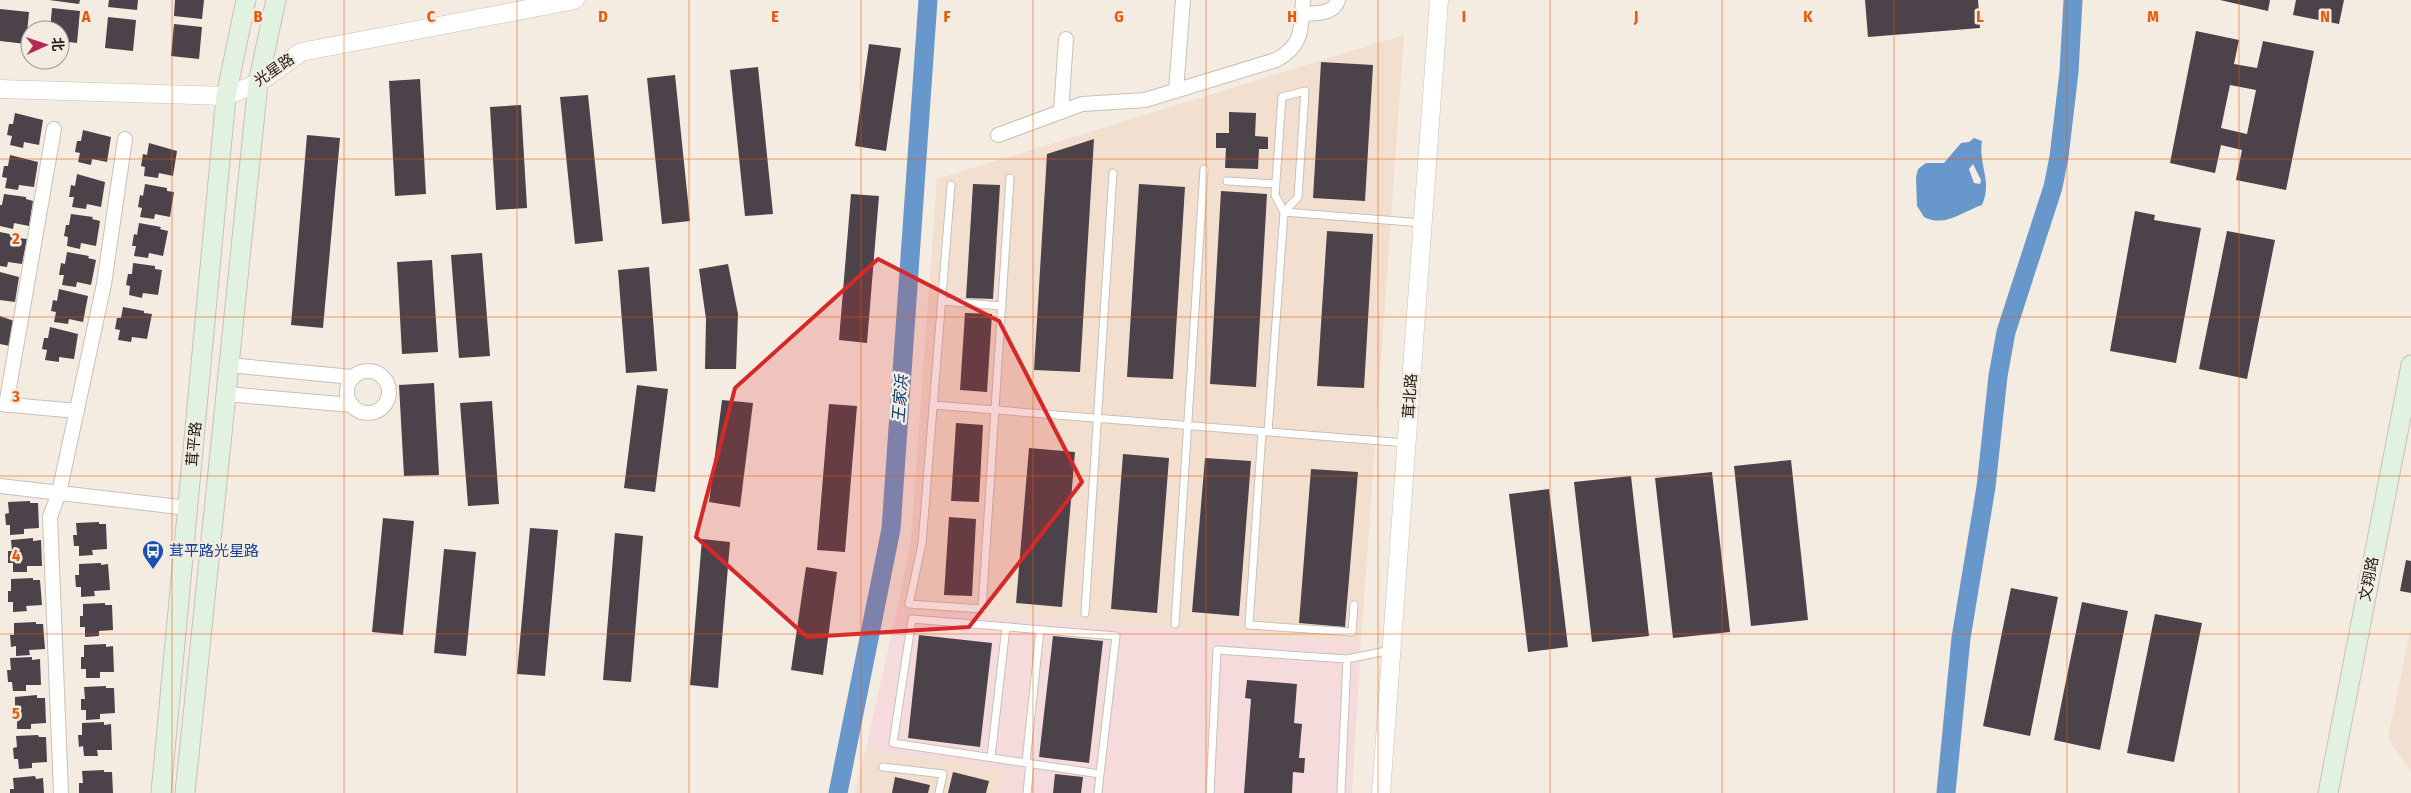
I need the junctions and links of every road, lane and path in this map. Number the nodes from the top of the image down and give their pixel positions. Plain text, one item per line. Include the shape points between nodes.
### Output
1 (246, 0) edge
2 (276, 0) edge
3 (575, 0) edge
4 (1183, 0) edge
5 (1338, 0) edge
6 (1439, 0) edge
7 (1302, 7) edge
8 (1066, 39) dead end
9 (258, 83) junction
10 (0, 89) edge
11 (1176, 91) junction
12 (226, 96) junction
13 (1061, 112) junction
14 (54, 129) dead end
15 (998, 135) dead end
16 (125, 139) dead end
17 (1204, 169) dead end
18 (1113, 173) dead end
19 (1010, 178) dead end
20 (1227, 180) dead end
21 (951, 184) dead end
22 (1276, 184) junction
23 (1284, 212) junction
24 (1423, 223) junction
25 (942, 301) junction
26 (1002, 306) junction
27 (230, 365) junction
28 (2411, 365) edge
29 (352, 377) junction
30 (226, 394) junction
31 (3, 405) edge
32 (352, 405) junction
33 (933, 405) junction
34 (995, 410) junction
35 (77, 411) junction
36 (1097, 418) junction
37 (1187, 426) junction
38 (1265, 432) junction
39 (1407, 443) junction
40 (0, 486) edge
41 (59, 493) junction
42 (188, 508) junction
43 (1354, 605) dead end
44 (1085, 612) dead end
45 (1175, 624) dead end
46 (1006, 627) junction
47 (1040, 630) junction
48 (1392, 650) junction
49 (1347, 659) junction
50 (991, 757) junction
51 (1028, 763) junction
52 (883, 767) dead end
53 (1100, 774) junction
54 (61, 793) edge
55 (161, 793) edge
56 (185, 793) edge
57 (938, 793) edge
58 (1027, 793) edge
59 (1098, 793) edge
60 (1210, 793) edge
61 (1341, 793) edge
62 (1381, 793) edge
63 (2328, 793) edge

1 - 12 main road, 茸平路
2 - 9 main road
3 - 9 street, 光星路 via 301,52
4 - 11 street
5 - 7 street via 1326,12
6 - 24 street, 茸北路
7 - 11 street via 1301,30 1297,43 1288,54
8 - 13 street
9 - 12 street, 光星路
9 - 27 main road
10 - 12 street, 光星路
11 - 13 street via 1146,100 1082,104
12 - 42 main road, 茸平路
13 - 15 street
14 - 31 street
16 - 35 street via 104,284
17 - 37 lane
18 - 36 lane
19 - 26 lane
20 - 22 lane
21 - 25 lane
22 - 23 lane via 1275,195
22 - 23 lane via 1282,97 1305,91 1298,197
23 - 24 lane
23 - 38 lane
24 - 39 street, 茸北路
25 - 26 lane
25 - 33 lane
26 - 34 lane
27 - 29 street
27 - 30 main road
28 - 63 main road, 文翔路
29 - 32 street via 347,394
29 - 32 street via 372,371 384,379 389,392 388,400 378,410 364,412
30 - 32 street
30 - 56 main road
31 - 35 street
33 - 34 lane
33 - 34 lane via 922,544 909,604 982,608
34 - 36 lane
35 - 41 street
36 - 37 lane
36 - 44 lane
37 - 38 lane
37 - 45 lane
38 - 39 lane
38 - 43 lane via 1249,626 1352,632
39 - 48 street, 茸北路
40 - 41 street
41 - 42 street
41 - 54 street via 50,517
42 - 55 main road, 茸平路
46 - 47 lane
46 - 50 lane
46 - 50 lane via 912,619 893,743
47 - 51 lane
47 - 53 lane via 1116,636
48 - 49 lane
48 - 62 street, 茸北路
49 - 60 lane via 1217,650
49 - 61 lane
50 - 51 lane
51 - 53 lane
51 - 58 lane
52 - 57 lane via 943,774
53 - 59 lane

